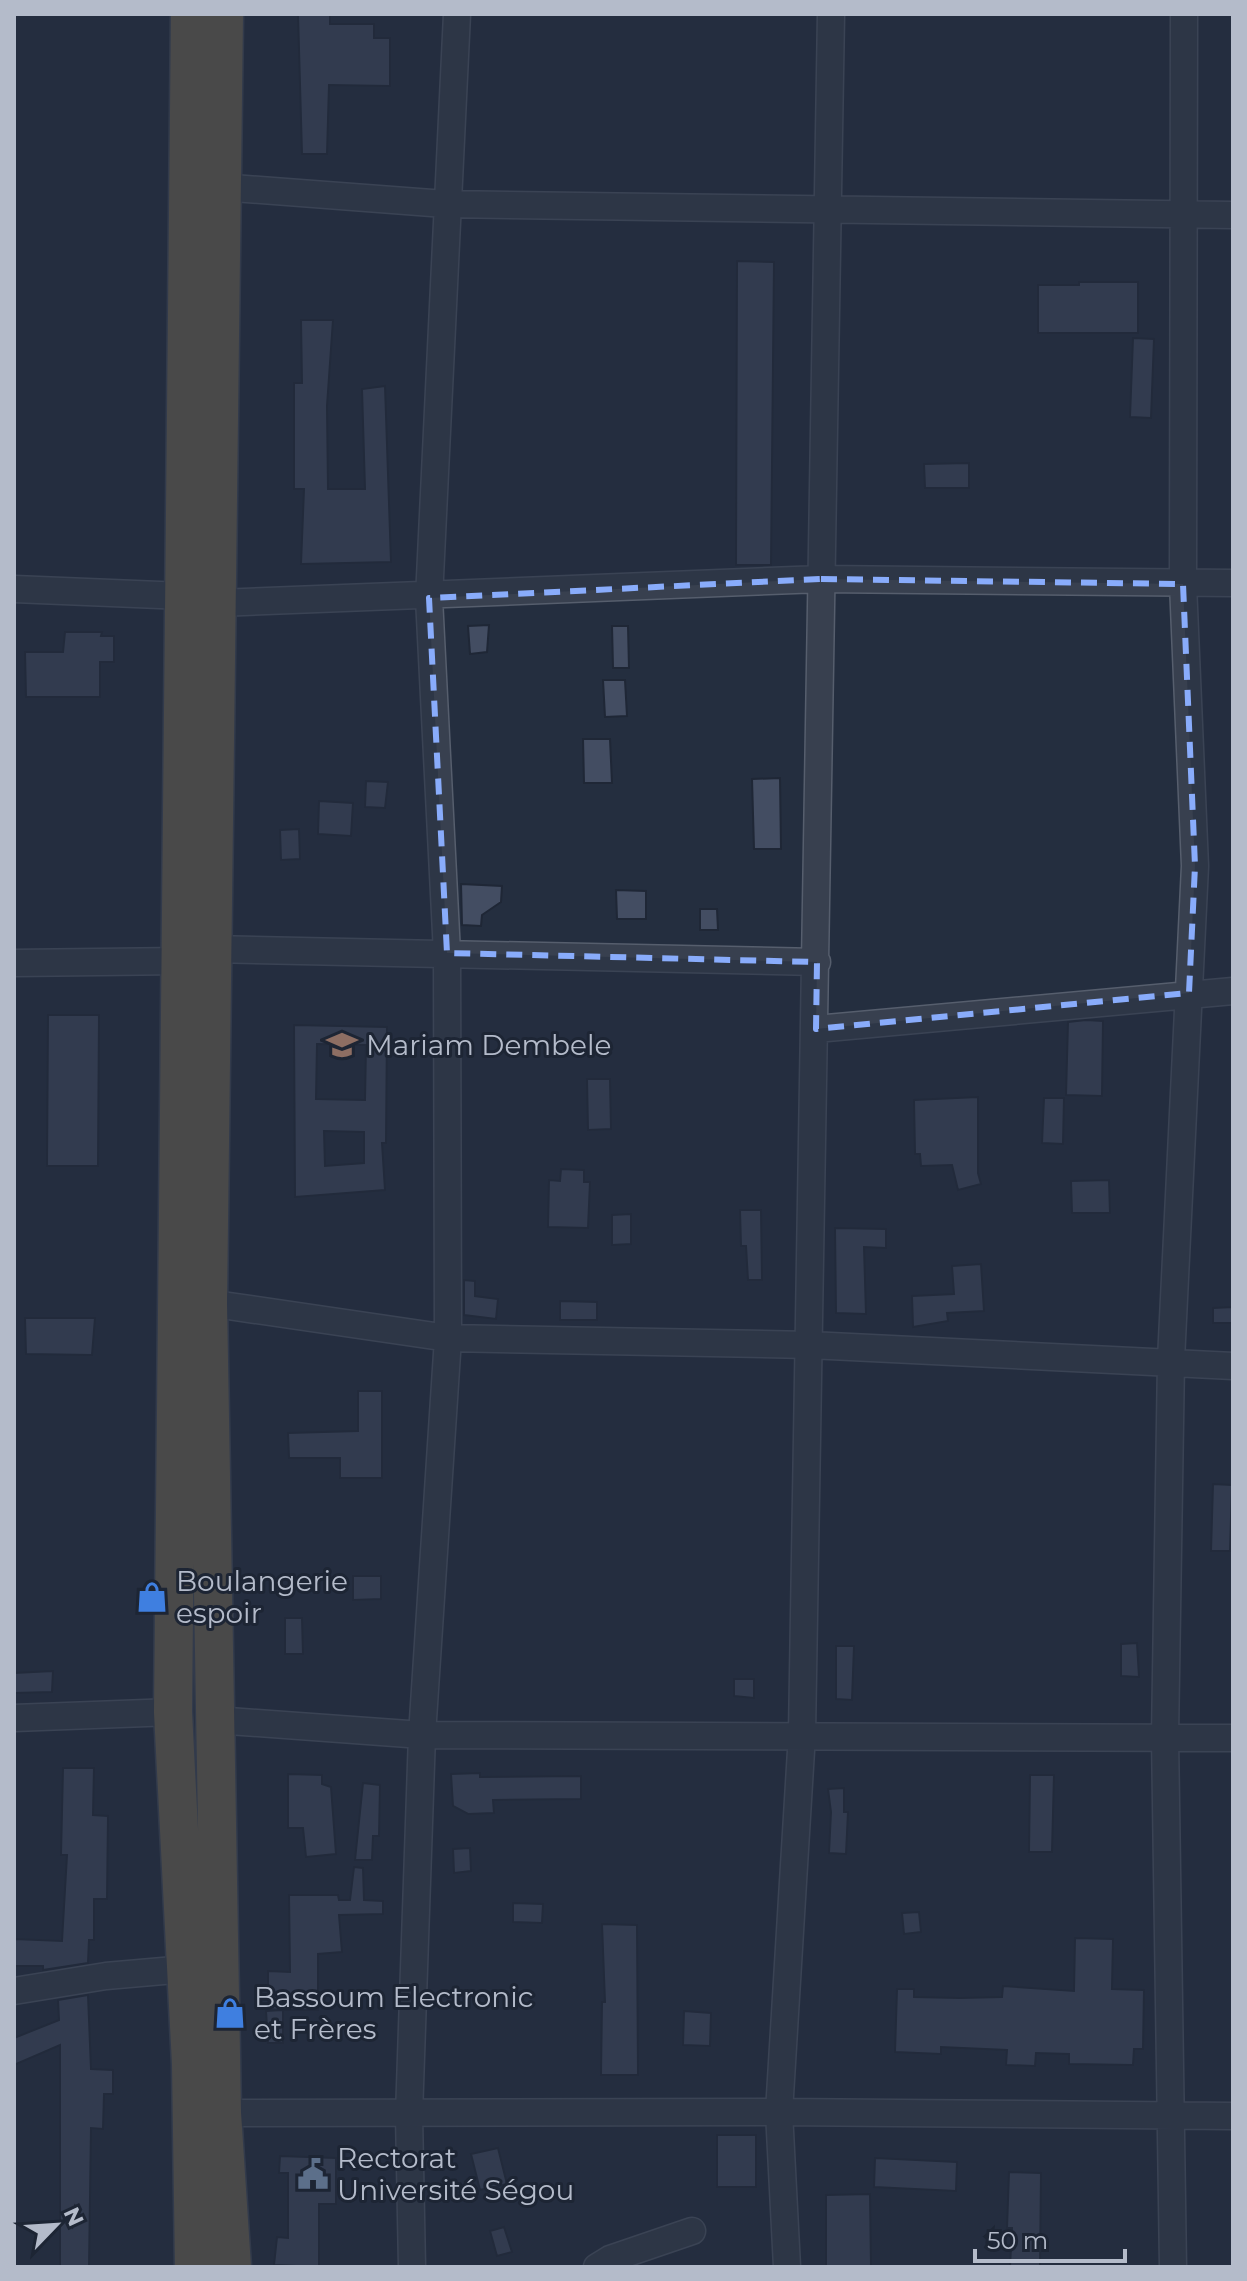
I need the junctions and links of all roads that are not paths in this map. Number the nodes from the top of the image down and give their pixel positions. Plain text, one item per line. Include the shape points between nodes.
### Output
1 (190, 14) edge
2 (224, 14) edge
3 (457, 14) edge
4 (831, 14) edge
5 (1184, 14) edge
6 (220, 187) junction
7 (445, 204) junction
8 (829, 209) junction
9 (1183, 215) junction
10 (1233, 215) edge
11 (821, 579) junction
12 (1233, 583) edge
13 (1183, 584) junction
14 (14, 589) edge
15 (429, 598) junction
16 (202, 600) junction
17 (447, 953) junction
18 (197, 955) junction
19 (817, 962) junction
20 (14, 963) edge
21 (1233, 991) edge
22 (1189, 993) junction
23 (816, 1029) junction
24 (208, 1303) junction
25 (448, 1338) junction
26 (810, 1345) junction
27 (1171, 1360) junction
28 (1233, 1366) edge
29 (173, 1712) junction
30 (14, 1718) edge
31 (215, 1720) junction
32 (802, 1734) junction
33 (422, 1735) junction
34 (1165, 1737) junction
35 (1233, 1738) edge
36 (186, 1969) junction
37 (14, 1991) edge
38 (779, 2112) junction
39 (222, 2113) junction
40 (409, 2115) junction
41 (1233, 2116) edge
42 (1170, 2118) junction
43 (692, 2231) dead end
44 (194, 2267) edge
45 (232, 2267) edge
46 (412, 2267) edge
47 (597, 2267) edge
48 (787, 2267) edge
49 (1173, 2267) edge

1 - 16 highway
2 - 6 highway
3 - 7 street
4 - 8 street
5 - 9 street
6 - 7 street
6 - 16 highway
7 - 8 street
7 - 15 street
8 - 9 street
8 - 11 street
9 - 10 street
9 - 13 street
11 - 13 street
11 - 15 street
11 - 19 street
12 - 13 street
13 - 22 street via 1195,866
14 - 16 street
15 - 16 street
15 - 17 street
16 - 18 highway
17 - 18 street
17 - 19 street
17 - 25 street
18 - 20 street
18 - 24 highway
18 - 29 highway
19 - 23 street
21 - 22 street
22 - 23 street
22 - 27 street
23 - 26 street
24 - 25 street
24 - 31 highway
25 - 26 street
25 - 33 street
26 - 27 street
26 - 32 street
27 - 28 street
27 - 34 street
29 - 30 street
29 - 36 highway
31 - 33 street
31 - 39 highway
32 - 33 street
32 - 34 street
32 - 38 street
33 - 40 street
34 - 35 street
34 - 42 street
36 - 37 street
36 - 44 highway
38 - 40 street
38 - 42 street
38 - 48 street
39 - 40 street
39 - 45 highway
40 - 46 street
41 - 42 street
42 - 49 street
43 - 47 street

